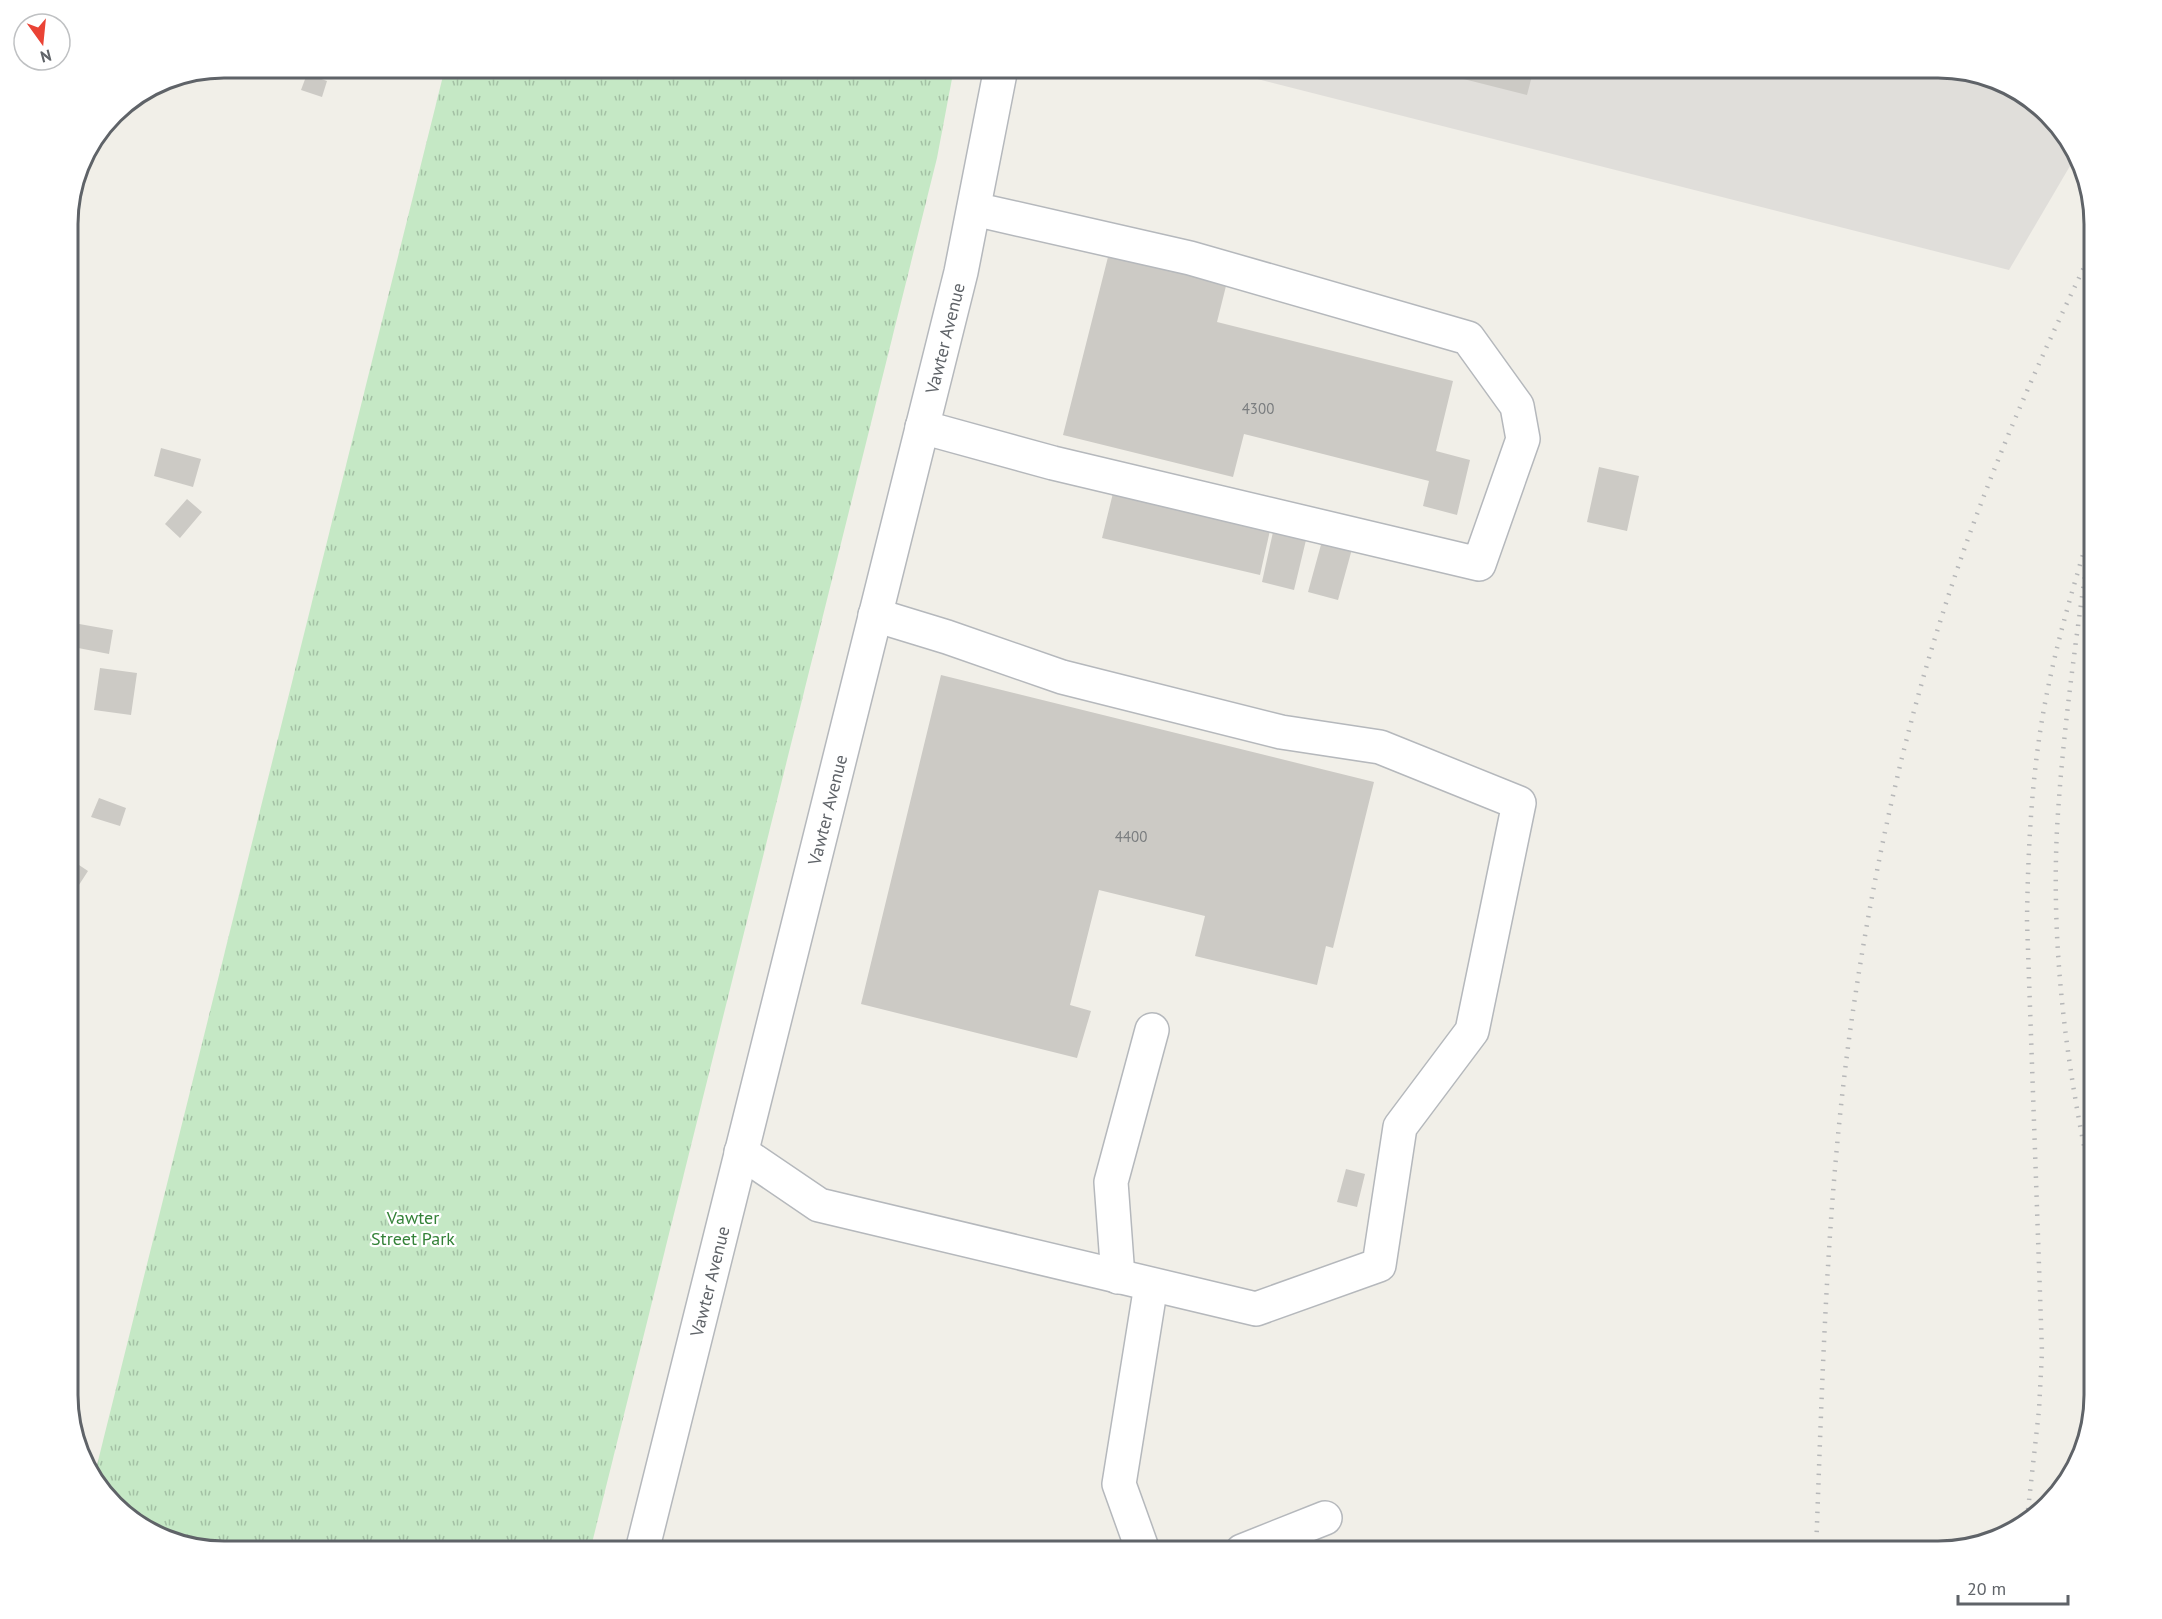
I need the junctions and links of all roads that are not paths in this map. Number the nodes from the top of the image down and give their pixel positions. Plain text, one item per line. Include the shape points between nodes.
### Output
1 (999, 78) edge
2 (974, 209) junction
3 (922, 427) junction
4 (875, 615) junction
5 (1152, 1030) dead end
6 (741, 1152) junction
7 (1118, 1277) junction
8 (1151, 1285) junction
9 (1325, 1518) dead end
10 (644, 1541) edge
11 (1139, 1541) edge
12 (1267, 1541) edge

1 - 2 street, Vawter Avenue
2 - 3 street, Vawter Avenue
2 - 3 street via 1190,258 1468,338 1517,406 1523,440 1479,564 1053,463
3 - 4 street, Vawter Avenue
4 - 6 street, Vawter Avenue
4 - 8 street via 1062,677 1281,732 1380,747 1519,803 1472,1031 1400,1127 1379,1265 1256,1309
5 - 7 street via 1111,1182
6 - 7 street via 819,1205
6 - 10 street, Vawter Avenue
7 - 8 street
8 - 11 street via 1119,1484
9 - 12 street

